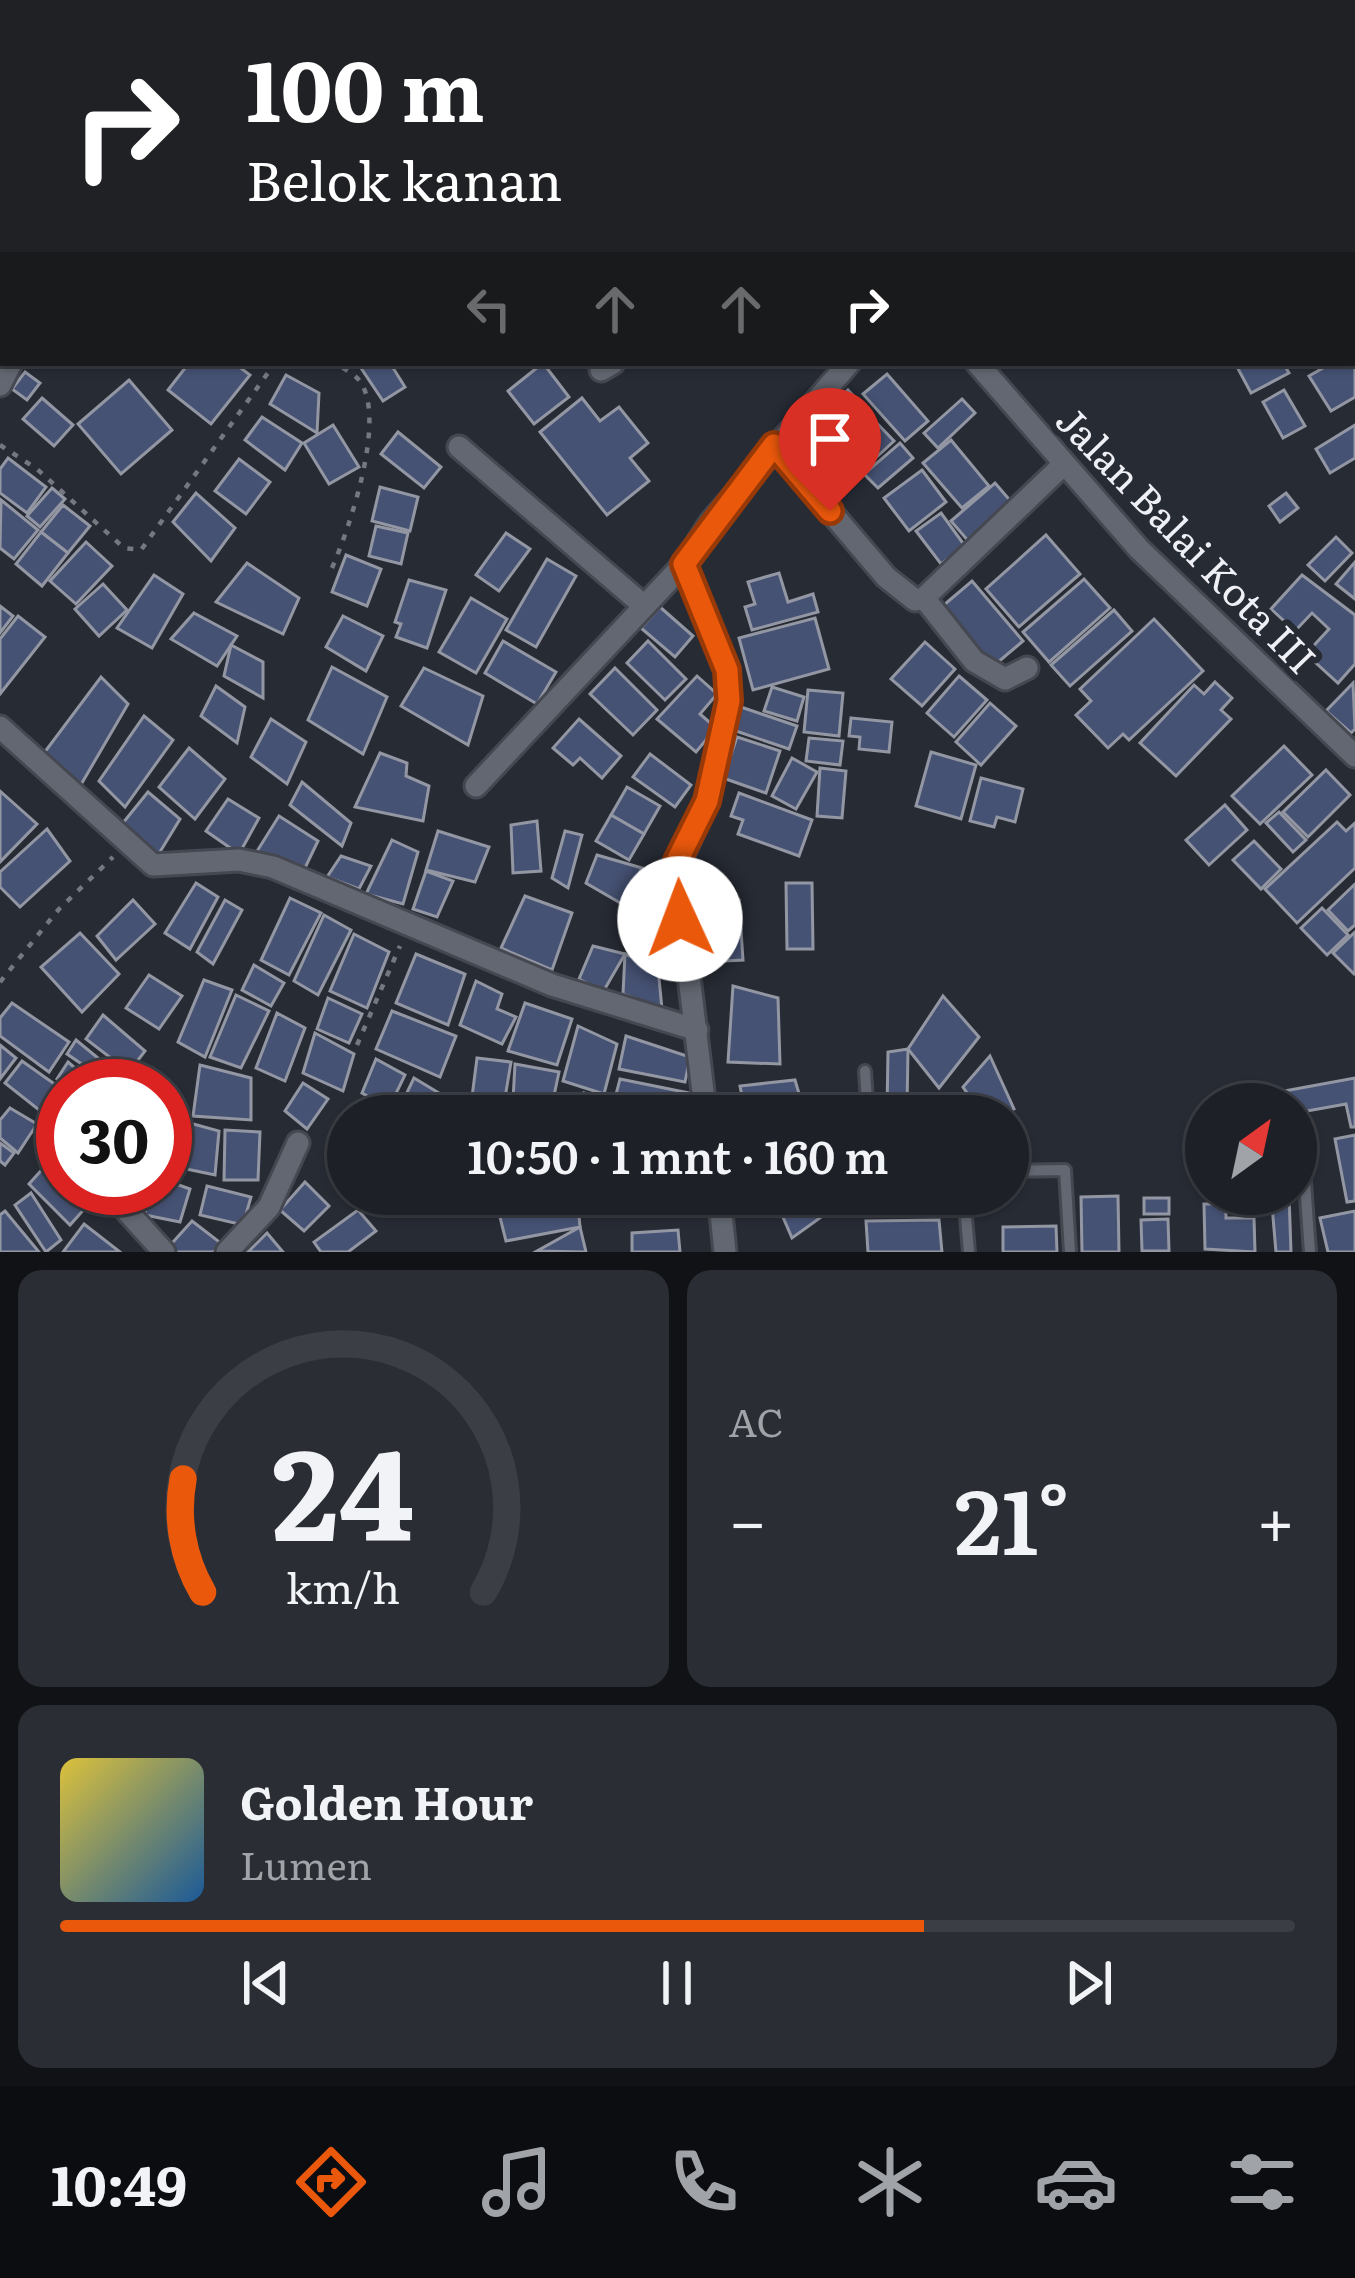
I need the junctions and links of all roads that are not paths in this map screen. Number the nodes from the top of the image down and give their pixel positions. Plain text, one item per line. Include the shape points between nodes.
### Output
1 (846, 366) edge
2 (979, 366) edge
3 (774, 445) junction
4 (459, 447) dead end
5 (1063, 465) junction
6 (684, 564) junction
7 (924, 598) junction
8 (643, 604) junction
9 (1027, 668) dead end
10 (5, 741) edge
11 (1355, 756) edge
12 (476, 786) dead end
13 (697, 1030) junction
14 (865, 1071) dead end
15 (704, 1095) edge
16 (867, 1095) edge
17 (298, 1143) dead end
18 (1029, 1171) edge
19 (130, 1215) edge
20 (721, 1215) edge
21 (966, 1215) edge
22 (1307, 1215) edge
23 (164, 1252) edge
24 (227, 1252) edge
25 (725, 1252) edge
26 (969, 1252) edge
27 (1070, 1252) edge
28 (1310, 1252) edge

1 - 3 street
2 - 5 street, Jalan Balai Kota III
3 - 6 street
3 - 7 street via 886,577 908,597
4 - 8 street
5 - 7 street
5 - 11 street, Jalan Balai Kota III via 1234,644
6 - 8 street
6 - 13 street via 727,670 729,701 707,801 676,870
7 - 9 street via 980,667 1005,679
8 - 12 street
10 - 13 street via 125,845 162,867 214,860 273,867 552,986
13 - 15 street
14 - 16 lane
17 - 24 street via 269,1207
18 - 27 lane via 1065,1170
19 - 23 street
20 - 25 street
21 - 26 lane
22 - 28 lane

